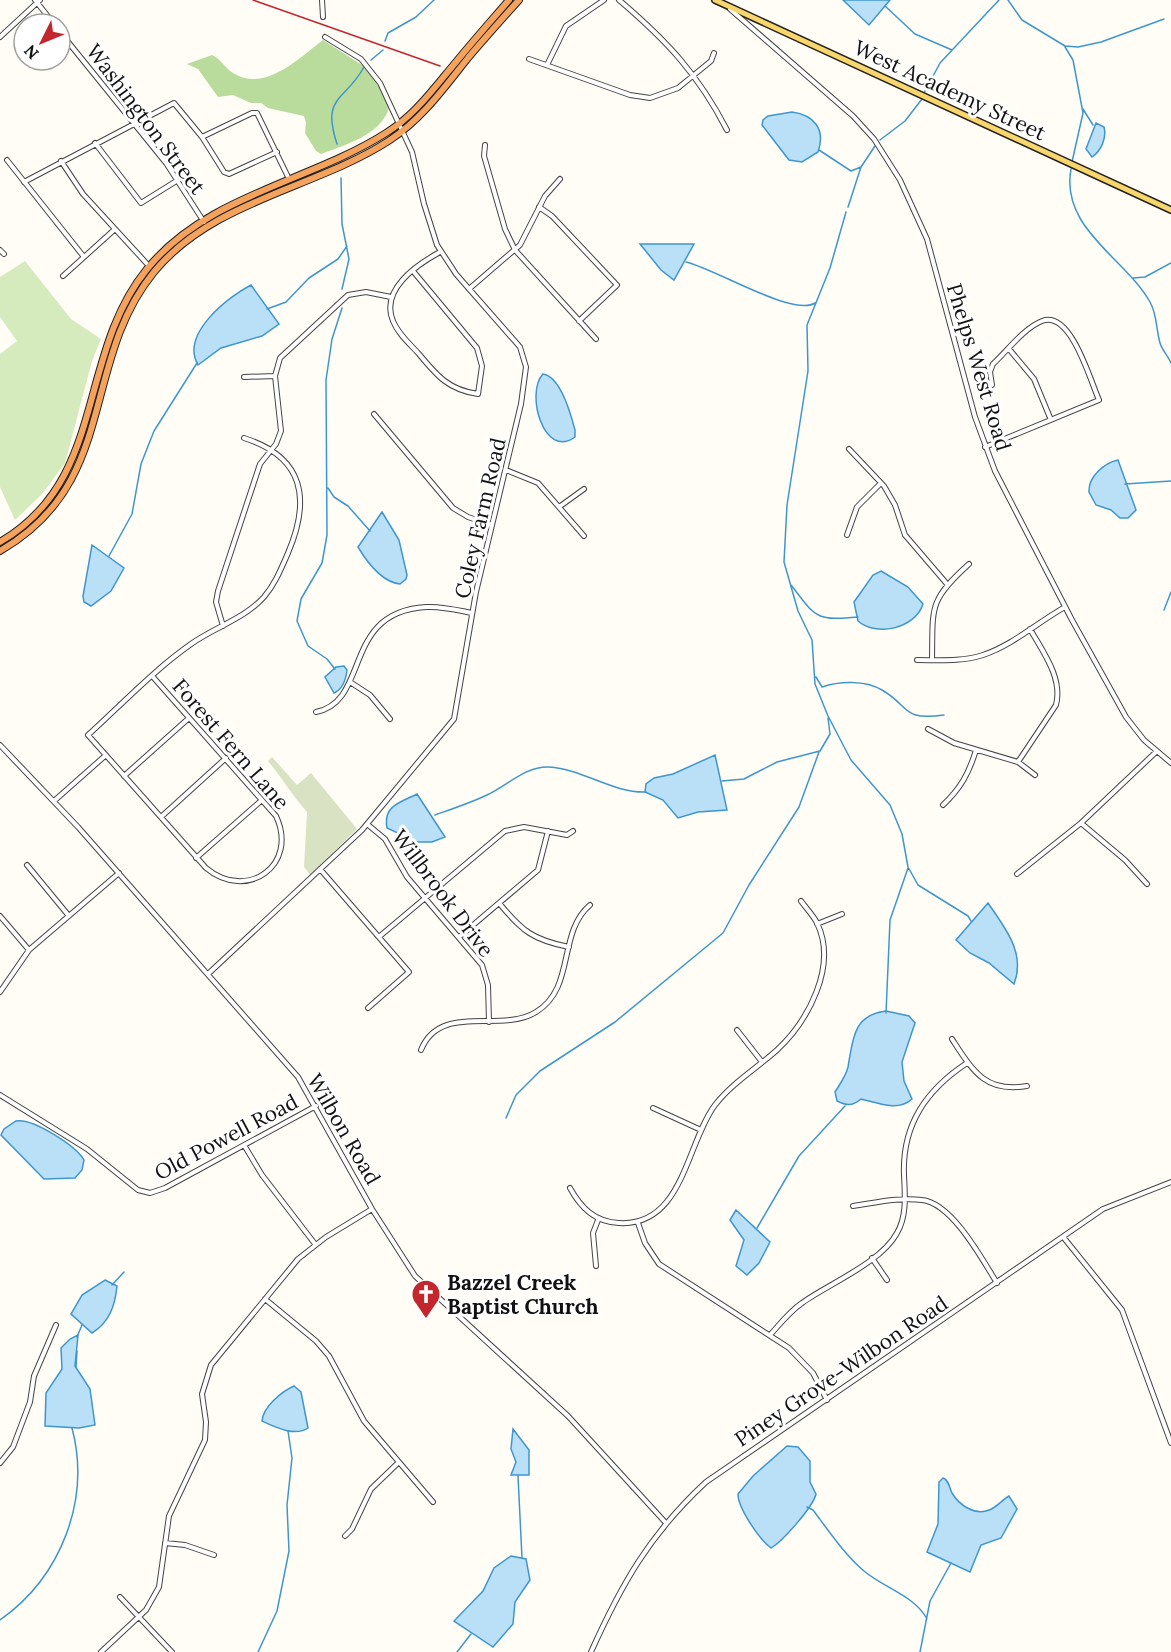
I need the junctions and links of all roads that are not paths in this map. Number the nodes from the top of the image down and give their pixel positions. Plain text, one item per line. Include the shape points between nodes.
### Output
1 (322, 0) edge
2 (509, 0) edge
3 (519, 0) edge
4 (604, 0) edge
5 (619, 0) edge
6 (715, 0) edge
7 (37, 1) edge
8 (727, 6) junction
9 (323, 17) dead end
10 (0, 37) edge
11 (325, 37) dead end
12 (72, 47) edge
13 (714, 53) dead end
14 (529, 59) dead end
15 (547, 65) junction
16 (694, 76) junction
17 (134, 123) junction
18 (402, 126) junction
19 (727, 130) dead end
20 (202, 137) junction
21 (95, 143) junction
22 (485, 145) dead end
23 (277, 152) junction
24 (7, 160) dead end
25 (61, 161) junction
26 (290, 179) junction
27 (560, 179) dead end
28 (178, 180) junction
29 (24, 182) junction
30 (538, 207) junction
31 (1171, 210) edge
32 (203, 220) junction
33 (207, 226) junction
34 (114, 230) junction
35 (0, 250) edge
36 (515, 250) junction
37 (440, 252) junction
38 (4, 254) dead end
39 (84, 257) junction
40 (149, 266) junction
41 (413, 271) junction
42 (63, 276) dead end
43 (469, 289) junction
44 (391, 297) junction
45 (579, 321) junction
46 (596, 339) dead end
47 (1009, 349) junction
48 (244, 376) dead end
49 (275, 376) junction
50 (992, 385) dead end
51 (374, 414) dead end
52 (1051, 420) junction
53 (244, 438) dead end
54 (985, 447) junction
55 (271, 449) junction
56 (849, 449) dead end
57 (506, 470) junction
58 (881, 483) junction
59 (584, 489) dead end
60 (560, 507) junction
61 (491, 525) junction
62 (847, 535) dead end
63 (584, 536) dead end
64 (0, 542) edge
65 (0, 551) edge
66 (969, 564) dead end
67 (947, 584) junction
68 (1065, 607) junction
69 (472, 613) junction
70 (223, 626) junction
71 (1030, 629) junction
72 (917, 660) dead end
73 (932, 660) junction
74 (153, 676) junction
75 (350, 682) junction
76 (316, 712) dead end
77 (189, 718) junction
78 (390, 719) dead end
79 (928, 729) dead end
80 (0, 744) edge
81 (976, 750) junction
82 (1157, 751) junction
83 (106, 756) junction
84 (226, 758) junction
85 (1018, 762) junction
86 (1171, 764) edge
87 (1035, 775) dead end
88 (124, 776) junction
89 (262, 800) junction
90 (54, 801) junction
91 (943, 805) dead end
92 (161, 817) junction
93 (1081, 823) junction
94 (368, 824) junction
95 (548, 831) junction
96 (573, 831) dead end
97 (196, 858) junction
98 (27, 865) dead end
99 (320, 869) junction
100 (119, 873) junction
101 (1017, 874) dead end
102 (1147, 884) dead end
103 (424, 897) junction
104 (801, 901) dead end
105 (499, 903) junction
106 (590, 905) dead end
107 (842, 914) dead end
108 (0, 916) edge
109 (69, 916) junction
110 (817, 924) junction
111 (380, 936) junction
112 (459, 937) junction
113 (569, 947) junction
114 (29, 950) junction
115 (208, 974) junction
116 (0, 992) edge
117 (368, 1008) dead end
118 (489, 1022) junction
119 (737, 1030) dead end
120 (952, 1039) dead end
121 (421, 1050) dead end
122 (762, 1062) junction
123 (968, 1063) junction
124 (1027, 1086) dead end
125 (0, 1095) edge
126 (316, 1106) junction
127 (653, 1108) dead end
128 (701, 1130) junction
129 (244, 1145) junction
130 (1171, 1182) edge
131 (570, 1188) dead end
132 (905, 1199) junction
133 (853, 1206) dead end
134 (372, 1209) junction
135 (598, 1220) junction
136 (638, 1223) junction
137 (1064, 1238) junction
138 (315, 1244) junction
139 (872, 1258) junction
140 (596, 1266) dead end
141 (886, 1280) dead end
142 (998, 1283) junction
143 (265, 1299) junction
144 (56, 1325) dead end
145 (770, 1335) junction
146 (827, 1400) junction
147 (1171, 1443) edge
148 (399, 1462) junction
149 (0, 1463) edge
150 (433, 1502) dead end
151 (665, 1522) junction
152 (345, 1536) dead end
153 (165, 1543) junction
154 (214, 1555) dead end
155 (120, 1597) dead end
156 (139, 1617) junction
157 (101, 1652) edge
158 (172, 1652) edge
159 (591, 1652) edge

1 - 9 street
2 - 18 highway
3 - 18 highway via 429,106
4 - 15 street via 566,26
5 - 16 street via 673,48
6 - 8 main road, West Academy Street
7 - 10 street
8 - 31 main road, West Academy Street
8 - 54 street, Phelps West Road via 853,116 874,138 900,180 926,238
11 - 18 street, Coley Farm Road via 367,65
12 - 17 street, Washington Street
13 - 16 street via 711,62
14 - 15 street
15 - 16 street via 642,98 668,94
16 - 19 street via 711,98
17 - 20 street via 174,104
17 - 21 street
17 - 28 street, Washington Street
18 - 26 highway
18 - 33 highway via 373,150
18 - 37 street, Coley Farm Road
20 - 23 street via 229,174
20 - 23 street via 257,113
21 - 25 street
21 - 28 street via 141,203
22 - 36 street via 484,156
23 - 26 street
24 - 29 street
25 - 29 street
25 - 34 street
26 - 32 highway
27 - 30 street
28 - 32 street, Washington Street
29 - 39 street
30 - 36 street
30 - 45 street via 552,216 617,285
32 - 33 street, Washington Street
32 - 40 highway
33 - 65 highway via 159,266 129,310 113,351 87,446 67,488 38,523
34 - 39 street
34 - 40 street
35 - 38 street
36 - 43 street
36 - 45 street
37 - 41 street
37 - 43 street, Coley Farm Road
39 - 42 street
40 - 64 highway via 113,327 79,447 68,470 36,515
41 - 44 street
41 - 44 street via 477,348 482,366 478,394 456,389 439,378 394,324
43 - 57 street, Coley Farm Road via 516,341 525,359 521,404
44 - 49 street via 360,291 344,297 285,351
45 - 46 street
47 - 50 street via 993,364
47 - 52 street via 1034,379
47 - 52 street via 1044,320 1063,324 1070,332 1099,400
48 - 49 street
49 - 55 street via 282,427
51 - 61 street via 453,508
52 - 54 street
53 - 55 street
54 - 68 street, Phelps West Road
55 - 70 street via 260,464 218,591 216,603
55 - 70 street via 285,461 297,482 302,503 300,523 268,592 253,608
56 - 58 street
57 - 60 street via 535,480
57 - 61 street, Coley Farm Road
58 - 62 street via 857,507
58 - 67 street via 891,496 905,535
59 - 60 street
60 - 63 street
61 - 69 street, Coley Farm Road
66 - 67 street
67 - 73 street via 933,609
68 - 71 street
68 - 82 street, Phelps West Road via 1126,717
69 - 75 street via 428,607 384,620 370,634
69 - 94 street, Coley Farm Road via 454,719
70 - 74 street via 193,643
71 - 73 street via 982,655
71 - 85 street via 1051,666 1059,694 1056,705
72 - 73 street
74 - 77 street, Forest Fern Lane
74 - 83 street, Forest Fern Lane via 88,735
75 - 76 street via 332,706
75 - 78 street via 370,695
77 - 84 street, Forest Fern Lane
77 - 88 street
79 - 81 street
80 - 90 street, Wilbon Road
81 - 85 street
81 - 91 street via 964,782
82 - 86 street, Phelps West Road
82 - 93 street
83 - 88 street, Forest Fern Lane
83 - 90 street
84 - 89 street, Forest Fern Lane
84 - 92 street
85 - 87 street
88 - 92 street, Forest Fern Lane
89 - 97 street
89 - 97 street, Forest Fern Lane via 276,816 282,835 279,855 269,870 255,879 234,882 212,874
90 - 100 street, Wilbon Road
92 - 97 street, Forest Fern Lane
93 - 101 street
93 - 102 street
94 - 99 street, Coley Farm Road
94 - 103 street, Willbrook Drive via 385,839 403,872
95 - 96 street via 567,835
95 - 103 street via 524,827 505,831
95 - 105 street via 538,870
98 - 109 street
99 - 111 street
99 - 115 street, Coley Farm Road
100 - 109 street
100 - 115 street, Wilbon Road
103 - 111 street
103 - 112 street, Willbrook Drive
104 - 110 street
105 - 112 street
105 - 113 street via 530,935
106 - 113 street via 575,923
107 - 110 street
108 - 114 street
109 - 114 street
110 - 122 street via 823,949 819,988 792,1032
111 - 117 street via 410,972
112 - 118 street, Willbrook Drive via 482,965 488,985
113 - 118 street via 559,985 544,1007 526,1018
114 - 116 street
115 - 126 street, Wilbon Road via 298,1077
118 - 121 street via 444,1025 424,1042
119 - 122 street
120 - 123 street
122 - 128 street via 721,1099
123 - 124 street via 998,1087
123 - 132 street via 950,1074 918,1109 903,1156
125 - 129 street, Old Powell Road via 87,1149 143,1192 165,1188
126 - 129 street, Old Powell Road
126 - 134 street, Wilbon Road
127 - 128 street
128 - 136 street via 671,1196 653,1216
129 - 138 street
130 - 137 street, Piney Grove-Wilbon Road via 1103,1209
131 - 135 street via 578,1202
132 - 133 street
132 - 139 street via 897,1233
132 - 142 street via 925,1200 952,1218
134 - 138 street
134 - 151 street, Wilbon Road via 422,1283 568,1416
135 - 136 street
135 - 140 street via 593,1233
136 - 145 street via 659,1264
137 - 142 street, Piney Grove-Wilbon Road
137 - 147 street via 1122,1310
138 - 143 street
139 - 141 street
139 - 145 street via 804,1301
142 - 146 street, Piney Grove-Wilbon Road
143 - 148 street via 322,1347 359,1414
143 - 153 street via 208,1370 202,1394 205,1440 171,1509
144 - 149 street via 34,1376 30,1402 13,1447
145 - 146 street via 813,1373
146 - 151 street, Piney Grove-Wilbon Road via 706,1482
148 - 150 street
148 - 152 street via 371,1489
151 - 159 street, Piney Grove-Wilbon Road via 620,1589
153 - 154 street
153 - 156 street via 159,1587
155 - 156 street
156 - 157 street
156 - 158 street

